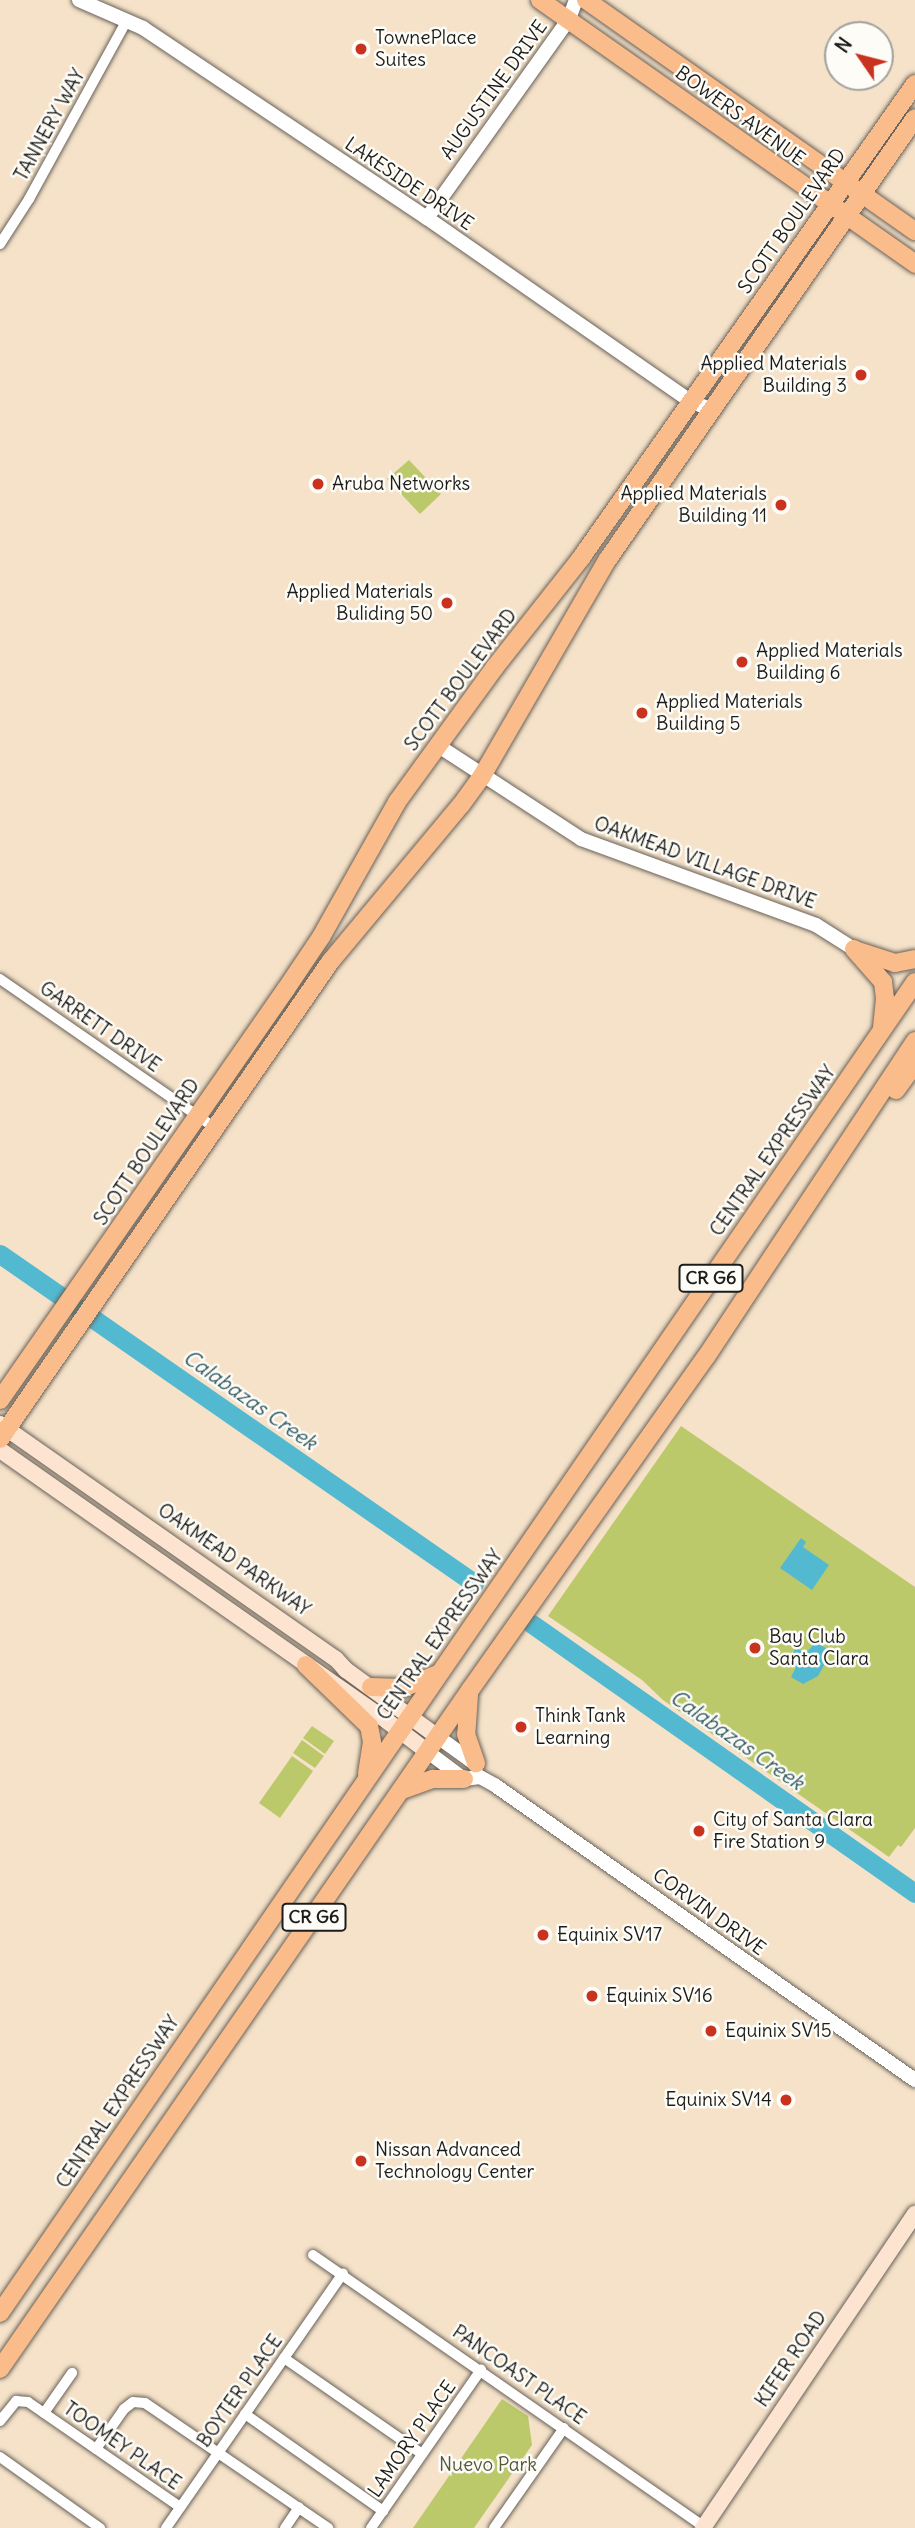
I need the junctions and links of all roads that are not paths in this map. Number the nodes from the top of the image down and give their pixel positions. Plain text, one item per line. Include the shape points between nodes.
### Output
1 (79, 0) edge
2 (540, 0) edge
3 (588, 1) edge
4 (569, 19) junction
5 (127, 20) junction
6 (915, 83) edge
7 (915, 118) edge
8 (845, 181) junction
9 (863, 194) junction
10 (829, 205) junction
11 (847, 217) junction
12 (427, 218) junction
13 (915, 231) edge
14 (0, 244) edge
15 (915, 264) edge
16 (690, 401) junction
17 (712, 410) junction
18 (437, 745) junction
19 (482, 776) junction
20 (854, 949) junction
21 (915, 959) edge
22 (0, 979) edge
23 (915, 982) edge
24 (882, 1031) junction
25 (915, 1041) edge
26 (915, 1064) edge
27 (197, 1116) junction
28 (215, 1128) junction
29 (826, 1176) junction
30 (0, 1400) edge
31 (2, 1431) edge
32 (0, 1450) edge
33 (306, 1665) junction
34 (438, 1674) junction
35 (371, 1688) junction
36 (470, 1690) junction
37 (405, 1723) junction
38 (438, 1737) junction
39 (428, 1752) junction
40 (473, 1773) junction
41 (367, 1779) junction
42 (402, 1790) junction
43 (915, 2080) edge
44 (915, 2214) edge
45 (48, 2241) junction
46 (313, 2255) dead end
47 (342, 2273) junction
48 (0, 2296) edge
49 (0, 2313) edge
50 (284, 2358) junction
51 (0, 2370) edge
52 (481, 2370) junction
53 (72, 2374) dead end
54 (44, 2413) junction
55 (245, 2414) junction
56 (0, 2421) edge
57 (564, 2428) junction
58 (96, 2449) junction
59 (218, 2452) junction
60 (422, 2454) junction
61 (0, 2457) edge
62 (180, 2507) junction
63 (299, 2507) junction
64 (383, 2511) junction
65 (703, 2527) edge
66 (100, 2528) edge
67 (166, 2528) edge
68 (285, 2528) edge
69 (328, 2528) edge
70 (371, 2528) edge
71 (494, 2528) edge

1 - 5 street, LAKESIDE DRIVE
2 - 4 main road, BOWERS AVENUE
3 - 4 street, AUGUSTINE DRIVE
3 - 8 main road, BOWERS AVENUE
4 - 10 main road, BOWERS AVENUE
4 - 12 street, AUGUSTINE DRIVE
5 - 12 street, LAKESIDE DRIVE
5 - 14 street, TANNERY WAY
6 - 8 main road, SCOTT BOULEVARD
7 - 9 main road
8 - 9 main road, BOWERS AVENUE
8 - 10 main road, SCOTT BOULEVARD
9 - 11 main road
9 - 13 main road, BOWERS AVENUE
10 - 11 main road, BOWERS AVENUE
10 - 16 main road, SCOTT BOULEVARD
11 - 15 main road, BOWERS AVENUE
11 - 17 main road
12 - 16 street, LAKESIDE DRIVE
16 - 17 street, LAKESIDE DRIVE
16 - 18 main road, SCOTT BOULEVARD via 581,558
17 - 19 main road via 608,559
18 - 19 street, OAKMEAD VILLAGE DRIVE
18 - 27 main road, SCOTT BOULEVARD via 391,812 320,937
19 - 20 street, OAKMEAD VILLAGE DRIVE via 581,839 816,925
19 - 28 main road via 330,962
20 - 21 main road via 895,963
20 - 24 main road via 883,982
22 - 27 street, GARRETT DRIVE
23 - 24 main road, CENTRAL EXPRESSWAY / CR G6
24 - 34 main road, CENTRAL EXPRESSWAY / CR G6
25 - 29 main road, CR G6
26 - 29 main road via 847,1158
27 - 28 street, GARRETT DRIVE
27 - 30 main road, SCOTT BOULEVARD
28 - 31 main road
29 - 36 main road, CR G6 via 699,1367
31 - 35 main road, OAKMEAD PARKWAY via 336,1658
32 - 33 main road, OAKMEAD PARKWAY
33 - 37 main road, OAKMEAD PARKWAY
33 - 41 main road via 369,1727 372,1742
34 - 35 main road via 403,1689
34 - 37 main road, CENTRAL EXPRESSWAY / CR G6
35 - 37 main road, OAKMEAD PARKWAY
36 - 38 main road, CR G6
36 - 40 main road via 466,1734
37 - 38 main road, OAKMEAD PARKWAY
37 - 39 main road, OAKMEAD PARKWAY
37 - 41 main road, CENTRAL EXPRESSWAY / CR G6
38 - 39 main road, CR G6
38 - 40 street, CORVIN DRIVE
39 - 40 street, CORVIN DRIVE
39 - 42 main road, CR G6
40 - 42 main road
40 - 43 street, CORVIN DRIVE
41 - 45 main road, CENTRAL EXPRESSWAY / CR G6
42 - 51 main road, CR G6
44 - 65 main road, KIFER ROAD
45 - 48 main road via 18,2270
45 - 49 main road, CENTRAL EXPRESSWAY / CR G6
46 - 47 street, PANCOAST PLACE
47 - 50 street, BOYTER PLACE
47 - 52 street, PANCOAST PLACE
50 - 55 street, BOYTER PLACE
50 - 60 street
52 - 57 street, PANCOAST PLACE
52 - 60 street, LAMORY PLACE
53 - 54 street, TOOMEY PLACE
54 - 56 street, TOOMEY PLACE via 20,2400
54 - 58 street, TOOMEY PLACE
55 - 59 street, BOYTER PLACE
55 - 64 street
57 - 65 street, PANCOAST PLACE
57 - 71 street
58 - 59 street via 124,2409 139,2402
58 - 62 street, TOOMEY PLACE
59 - 62 street, BOYTER PLACE
59 - 63 street
60 - 64 street, LAMORY PLACE
61 - 66 street
62 - 67 street, BOYTER PLACE
63 - 68 street
63 - 69 street
64 - 70 street, LAMORY PLACE

